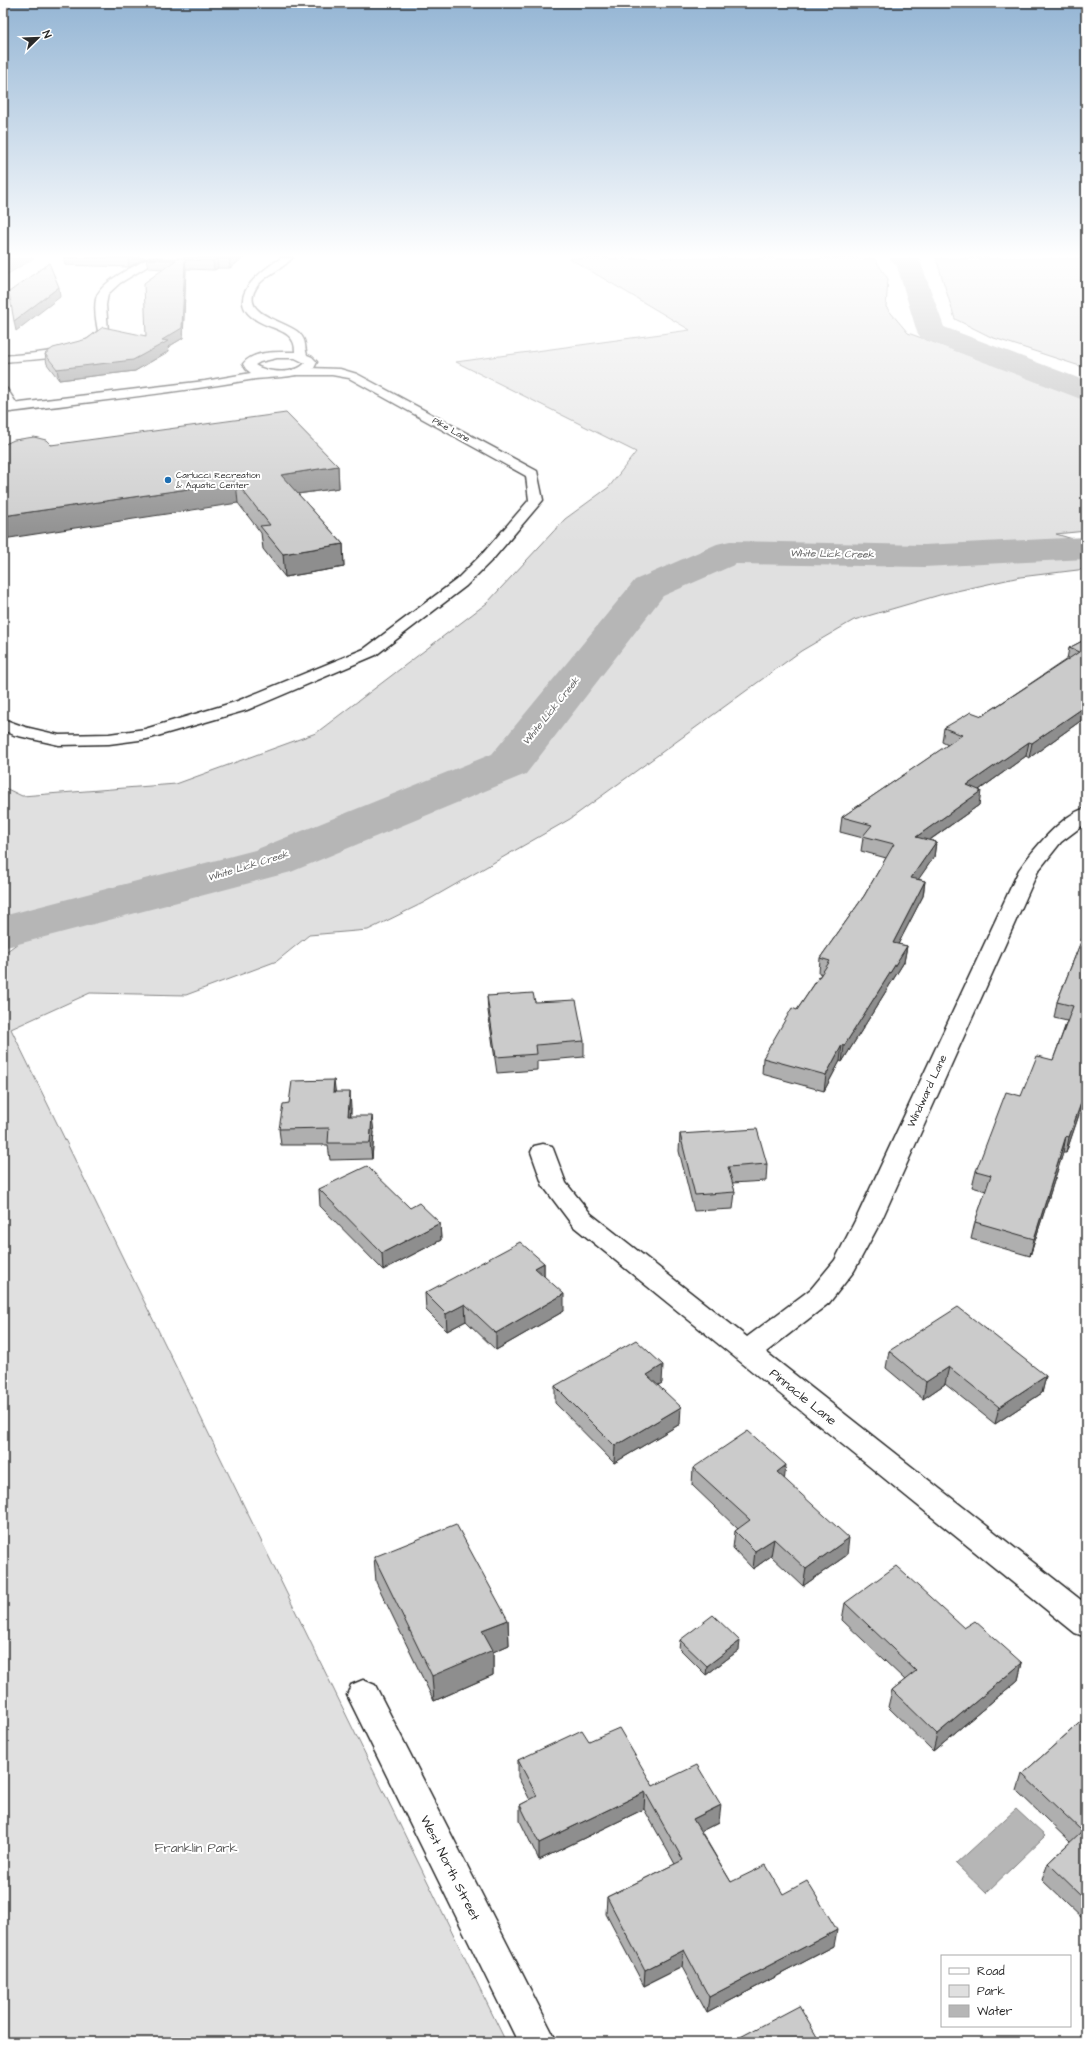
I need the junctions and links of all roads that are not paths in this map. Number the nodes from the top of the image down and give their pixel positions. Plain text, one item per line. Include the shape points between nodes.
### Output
1 (50, 353) edge
2 (273, 353) edge
3 (302, 353) edge
4 (270, 356) junction
5 (305, 358) junction
6 (3, 359) edge
7 (249, 364) junction
8 (294, 372) junction
9 (272, 374) junction
10 (348, 374) junction
11 (183, 386) junction
12 (3, 392) edge
13 (8, 408) edge
14 (3, 724) edge
15 (1086, 814) edge
16 (543, 1152) dead end
17 (747, 1352) junction
18 (1086, 1623) edge
19 (363, 1695) dead end
20 (538, 2042) edge

1 - 6 street
2 - 4 street
3 - 5 street
4 - 5 street, Pike Lane
4 - 7 street via 256,359
5 - 8 street via 311,362 310,366
5 - 10 street, Pike Lane via 342,367 349,371
7 - 9 street via 253,370
7 - 11 street via 231,373
8 - 9 street, Pike Lane
8 - 10 street, Pike Lane
9 - 11 street, Pike Lane via 245,376 196,387
10 - 14 street, Pike Lane via 532,474 536,500 489,555 461,583 370,652 241,706 147,734 109,739 59,740 20,731
11 - 13 street
12 - 13 street
15 - 17 street, Windward Lane via 1054,838 1029,870 869,1219 845,1265 820,1296
16 - 17 street, Pinnacle Lane via 555,1186 582,1220
17 - 18 street, Pinnacle Lane
19 - 20 street, West North Street

